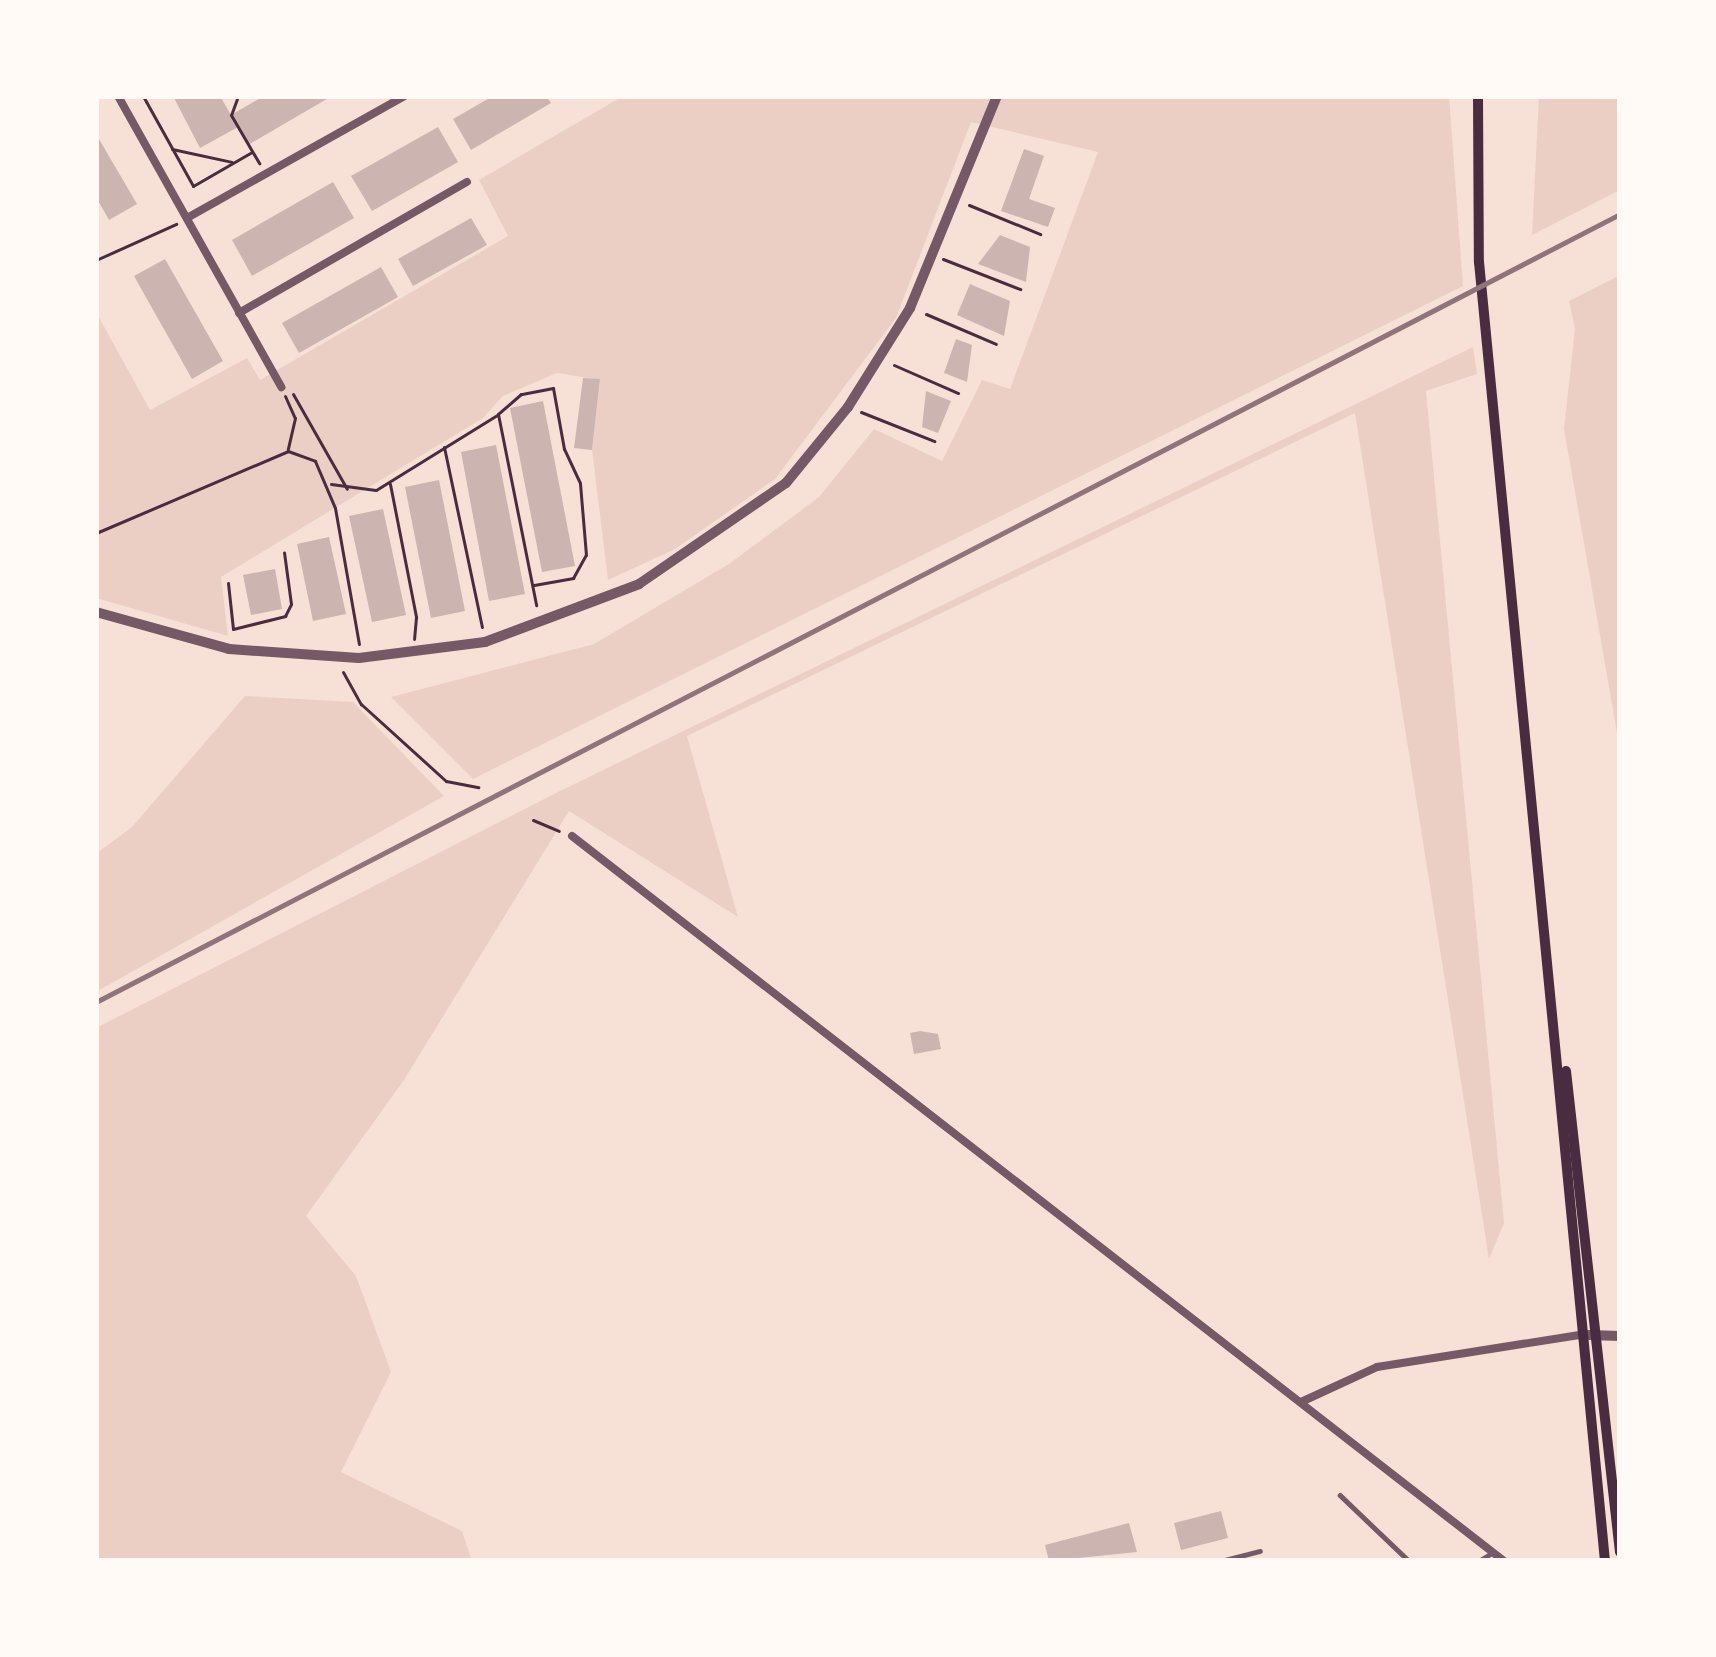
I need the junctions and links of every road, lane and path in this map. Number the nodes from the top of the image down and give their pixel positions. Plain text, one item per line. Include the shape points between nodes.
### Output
1 (118, 96) edge
2 (143, 96) edge
3 (238, 96) edge
4 (404, 96) edge
5 (998, 96) edge
6 (1478, 96) edge
7 (172, 149) junction
8 (252, 152) junction
9 (234, 163) junction
10 (265, 175) junction
11 (467, 182) dead end
12 (193, 186) junction
13 (200, 200) dead end
14 (956, 200) junction
15 (188, 218) junction
16 (1040, 234) dead end
17 (934, 255) junction
18 (96, 260) edge
19 (1020, 290) dead end
20 (910, 308) junction
21 (239, 313) junction
22 (996, 344) dead end
23 (880, 360) junction
24 (281, 387) junction
25 (958, 393) dead end
26 (848, 407) junction
27 (498, 414) junction
28 (934, 442) dead end
29 (445, 447) junction
30 (288, 451) junction
31 (390, 482) junction
32 (328, 484) junction
33 (347, 489) junction
34 (96, 533) edge
35 (284, 552) dead end
36 (228, 583) dead end
37 (534, 585) junction
38 (96, 612) edge
39 (542, 626) junction
40 (233, 629) junction
41 (485, 642) junction
42 (229, 649) junction
43 (415, 654) junction
44 (336, 658) junction
45 (359, 658) junction
46 (478, 787) dead end
47 (533, 820) dead end
48 (572, 836) joint
49 (1560, 1045) junction
50 (1580, 1335) junction
51 (1598, 1335) junction
52 (1620, 1336) edge
53 (1300, 1402) junction
54 (1340, 1495) dead end
55 (1260, 1551) dead end
56 (1620, 1552) edge
57 (1492, 1553) junction
58 (1221, 1561) edge
59 (1408, 1561) edge
60 (1479, 1561) edge
61 (1504, 1561) edge
62 (1605, 1561) edge

1 - 15 street
2 - 7 path
3 - 8 path via 230,115
4 - 10 street
5 - 14 street
6 - 49 main road via 1479,262
7 - 9 path
7 - 12 path
8 - 9 path
8 - 10 path
9 - 12 path
10 - 15 street
11 - 21 street
12 - 13 path
14 - 16 path
14 - 17 street
15 - 18 path
15 - 21 street
17 - 19 path
17 - 20 street
20 - 22 path
20 - 23 street
21 - 24 street
23 - 25 path
23 - 26 street
24 - 30 path via 295,418
24 - 33 path via 295,396
26 - 28 path
26 - 39 street via 786,483 747,514 639,584
27 - 29 path
27 - 37 path
27 - 37 path via 521,394 560,393 564,449 580,483 585,568
29 - 31 path
29 - 41 path
30 - 32 path via 314,460
30 - 34 path
31 - 33 path
31 - 43 path via 416,616
32 - 33 path
32 - 45 path
35 - 40 path via 291,604 285,616
36 - 40 path
37 - 39 path
38 - 42 street
39 - 41 street
40 - 42 path
41 - 43 street
42 - 44 street
43 - 45 street
44 - 45 street
44 - 46 path via 361,704 395,735 446,781
47 - 48 path
48 - 53 street
49 - 50 main road
49 - 51 main road
50 - 51 street
50 - 53 street via 1377,1367
50 - 62 main road
51 - 52 street
51 - 56 main road
53 - 57 street
54 - 59 lane
55 - 58 lane
57 - 60 lane
57 - 61 street

